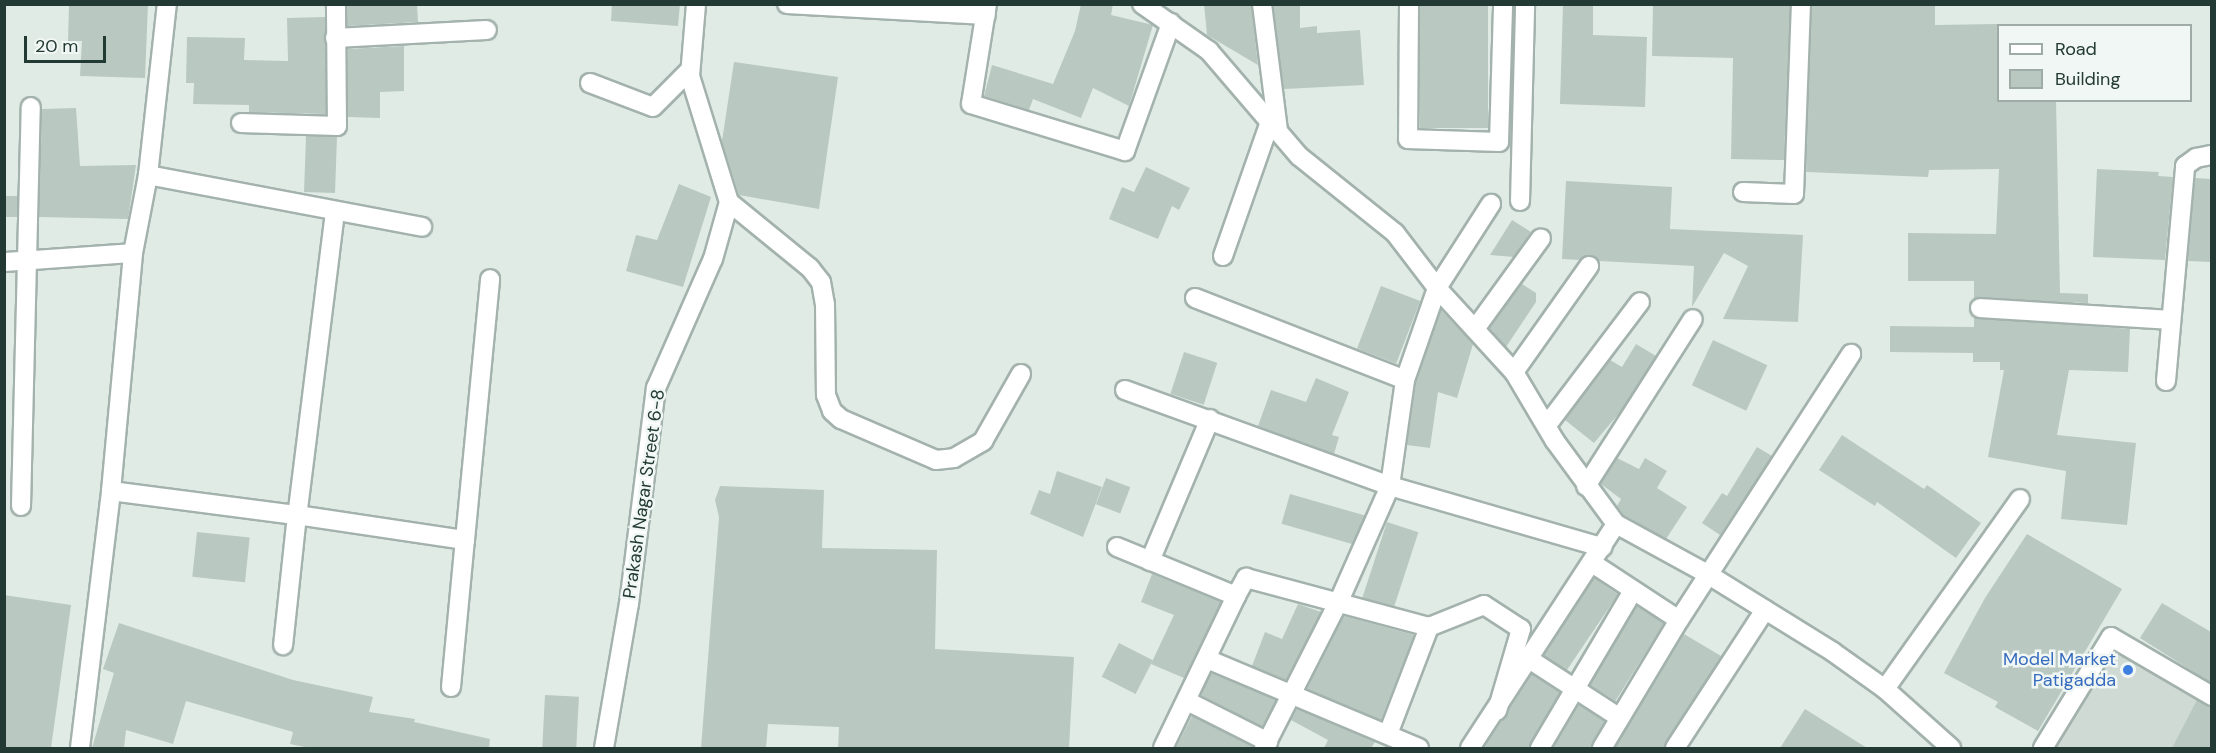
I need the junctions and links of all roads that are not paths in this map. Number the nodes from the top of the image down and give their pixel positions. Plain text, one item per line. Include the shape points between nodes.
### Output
1 (167, 4) edge
2 (336, 4) edge
3 (696, 4) edge
4 (787, 4) edge
5 (1262, 4) edge
6 (1409, 4) edge
7 (1503, 4) edge
8 (1525, 4) edge
9 (1801, 4) edge
10 (1144, 6) edge
11 (986, 10) edge
12 (1172, 23) junction
13 (488, 30) dead end
14 (335, 38) junction
15 (690, 70) junction
16 (590, 83) dead end
17 (31, 107) dead end
18 (240, 123) dead end
19 (1274, 127) junction
20 (1499, 142) junction
21 (1523, 143) junction
22 (2211, 155) edge
23 (148, 175) junction
24 (1743, 192) dead end
25 (1520, 201) dead end
26 (729, 202) junction
27 (1491, 204) dead end
28 (335, 212) junction
29 (422, 227) dead end
30 (1541, 238) dead end
31 (133, 253) junction
32 (1223, 256) dead end
33 (26, 261) junction
34 (4, 262) edge
35 (1589, 266) dead end
36 (490, 279) dead end
37 (1437, 288) junction
38 (1195, 298) dead end
39 (1640, 302) dead end
40 (1980, 308) dead end
41 (1693, 318) dead end
42 (2171, 320) junction
43 (1476, 329) junction
44 (1851, 354) dead end
45 (1514, 372) junction
46 (1021, 374) dead end
47 (1405, 380) junction
48 (2166, 381) dead end
49 (1125, 390) dead end
50 (1210, 419) junction
51 (1547, 425) junction
52 (1390, 486) junction
53 (1586, 486) junction
54 (111, 491) junction
55 (2020, 499) dead end
56 (21, 506) dead end
57 (297, 515) junction
58 (1616, 524) junction
59 (465, 540) junction
60 (1117, 547) dead end
61 (1602, 547) junction
62 (1150, 561) junction
63 (1592, 563) junction
64 (1709, 575) junction
65 (1633, 591) junction
66 (1236, 596) junction
67 (1339, 601) junction
68 (1765, 610) junction
69 (1679, 620) junction
70 (1429, 627) junction
71 (283, 645) dead end
72 (1208, 659) junction
73 (1528, 659) junction
74 (451, 687) dead end
75 (1885, 689) junction
76 (1575, 690) junction
77 (1293, 694) junction
78 (2211, 696) edge
79 (1187, 701) junction
80 (1497, 711) junction
81 (1620, 718) junction
82 (1388, 734) junction
83 (1266, 745) edge
84 (86, 747) edge
85 (604, 748) edge
86 (1163, 748) edge
87 (1419, 748) edge
88 (1470, 748) edge
89 (1540, 748) edge
90 (1602, 748) edge
91 (1675, 748) edge
92 (1951, 748) edge
93 (2043, 748) edge

1 - 23 street
2 - 14 street
3 - 15 street
4 - 11 street
5 - 19 street
6 - 20 street via 1408,139
7 - 20 street
8 - 21 street
9 - 24 street via 1794,194
10 - 12 street
11 - 12 street via 970,104 1125,151
12 - 19 street via 1209,51
13 - 14 street
14 - 18 street via 337,126
15 - 16 street via 653,108
15 - 26 street
17 - 33 street
19 - 32 street
19 - 37 street via 1299,156 1395,233
20 - 21 street
21 - 25 street
22 - 42 street via 2196,158 2185,166
23 - 28 street
23 - 31 street
26 - 46 street via 810,268 821,282 825,304 826,395 832,411 841,419 936,460 954,458 982,441
26 - 85 street, Prakash Nagar Street 6-8 via 713,259 656,388 630,604
27 - 37 street
28 - 29 street
28 - 57 street
30 - 43 street
31 - 33 street
31 - 54 street
33 - 34 street
33 - 56 street
35 - 45 street
36 - 59 street
37 - 43 street
37 - 47 street
38 - 47 street
39 - 51 street
40 - 42 street
41 - 53 street
42 - 48 street
43 - 45 street
44 - 64 street
45 - 51 street
47 - 52 street
49 - 50 street
50 - 52 street
50 - 62 street
51 - 53 street
52 - 61 street
52 - 67 street
53 - 58 street
54 - 57 street
54 - 84 street
55 - 75 street
57 - 59 street
57 - 71 street
58 - 61 street
58 - 64 street
59 - 74 street
60 - 62 street
61 - 63 street
62 - 66 street
63 - 65 street
63 - 73 street
64 - 68 street
64 - 69 street
65 - 69 street
65 - 76 street
66 - 67 street via 1246,578
66 - 72 street
67 - 70 street
67 - 77 street
68 - 75 street
68 - 91 street
69 - 81 street
70 - 80 street via 1484,605 1521,629
70 - 82 street
72 - 77 street
72 - 79 street
73 - 76 street
73 - 80 street
75 - 92 street
76 - 81 street
76 - 89 street
77 - 82 street
77 - 83 street
78 - 93 street via 2111,637
79 - 83 street
79 - 86 street
80 - 88 street
81 - 90 street
82 - 87 street

